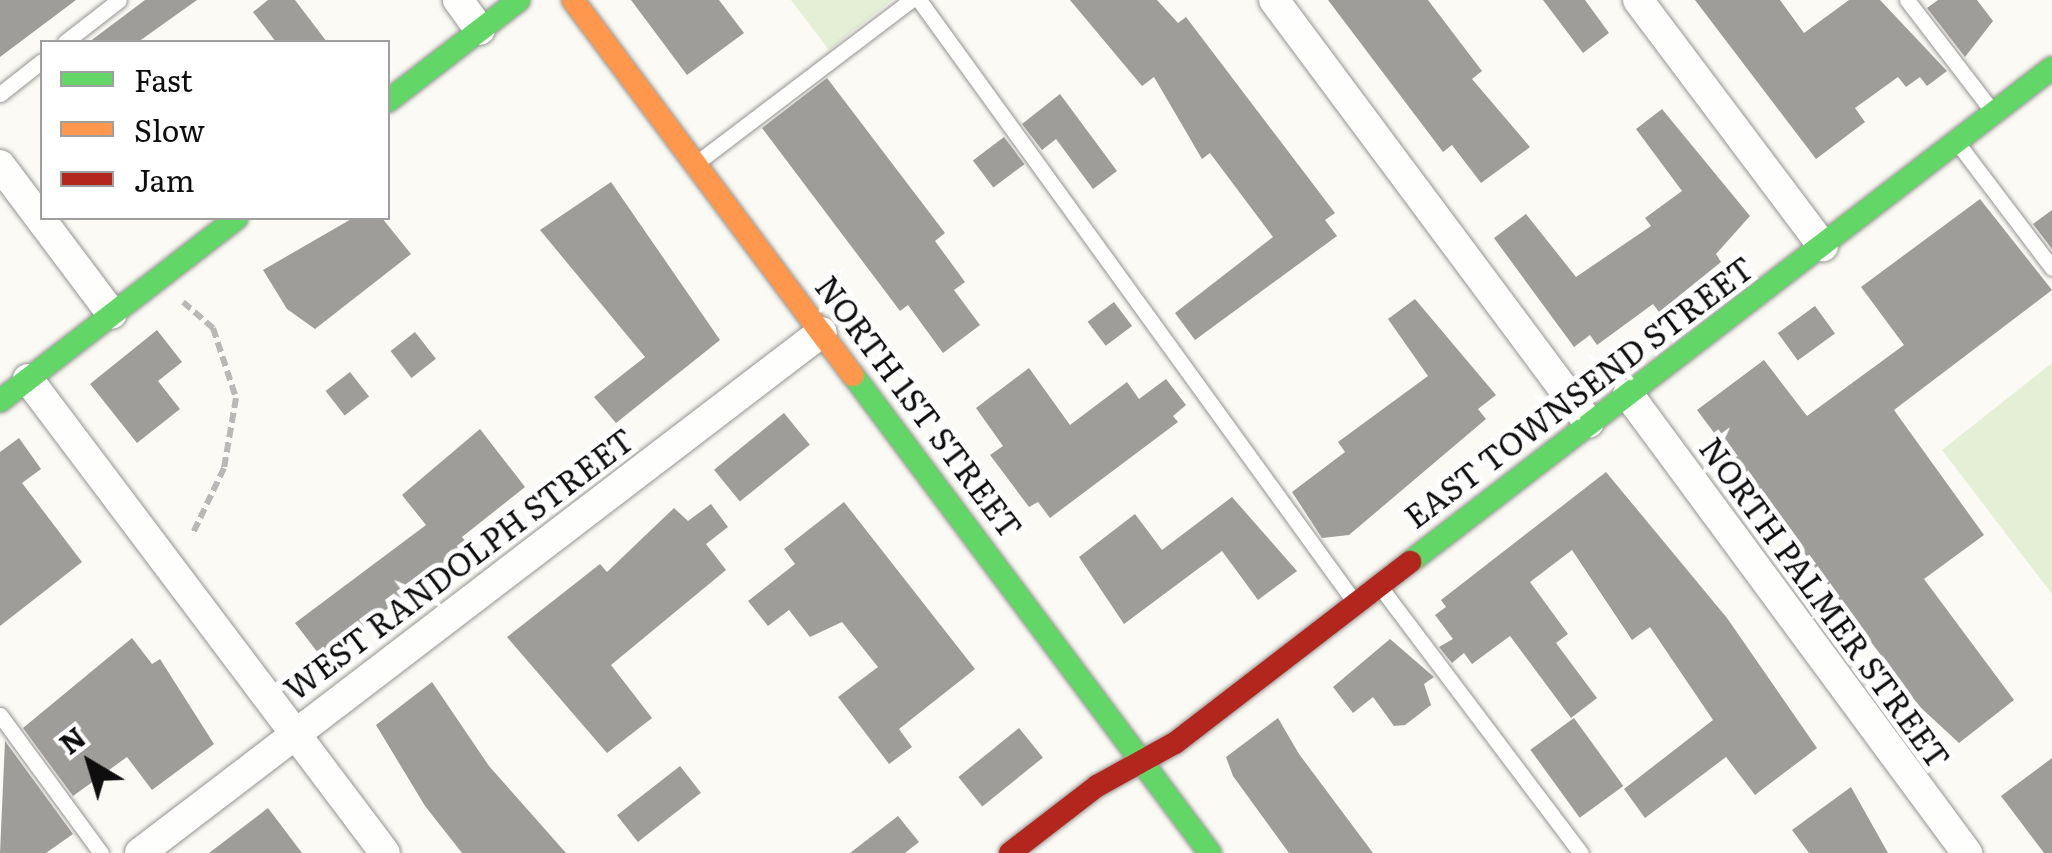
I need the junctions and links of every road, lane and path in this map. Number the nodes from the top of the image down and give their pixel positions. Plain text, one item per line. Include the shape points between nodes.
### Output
1 (119, 0) edge
2 (458, 0) edge
3 (519, 0) edge
4 (574, 0) edge
5 (910, 0) edge
6 (919, 0) edge
7 (1274, 0) edge
8 (1638, 0) edge
9 (1908, 0) edge
10 (480, 30) junction
11 (68, 40) edge
12 (40, 62) edge
13 (2052, 68) edge
14 (0, 94) edge
15 (390, 99) edge
16 (1994, 113) junction
17 (1956, 142) junction
18 (696, 163) junction
19 (0, 165) edge
20 (40, 218) edge
21 (41, 220) edge
22 (234, 220) edge
23 (1822, 246) junction
24 (2052, 268) edge
25 (182, 302) dead end
26 (112, 314) junction
27 (822, 332) junction
28 (28, 379) junction
29 (1628, 394) junction
30 (0, 400) edge
31 (1589, 423) junction
32 (193, 532) dead end
33 (1379, 585) junction
34 (1356, 604) junction
35 (0, 715) edge
36 (295, 731) junction
37 (1141, 761) junction
38 (101, 853) edge
39 (140, 853) edge
40 (385, 853) edge
41 (1010, 853) edge
42 (1210, 853) edge
43 (1582, 853) edge
44 (1968, 853) edge

1 - 11 lane
2 - 10 street
3 - 10 street
4 - 18 street, NORTH 1ST STREET
5 - 18 lane
6 - 34 lane
7 - 31 street
8 - 23 street
9 - 16 lane
10 - 15 street
12 - 14 lane
13 - 16 street, EAST TOWNSEND STREET
16 - 17 street, EAST TOWNSEND STREET
17 - 23 street, EAST TOWNSEND STREET
17 - 24 lane
18 - 27 street, NORTH 1ST STREET
19 - 20 street
21 - 26 street
22 - 26 street
23 - 29 street, EAST TOWNSEND STREET
25 - 32 path via 204,313 236,398 224,468
26 - 28 street
27 - 36 street, WEST RANDOLPH STREET
27 - 37 street, NORTH 1ST STREET
28 - 30 street
28 - 36 street
29 - 31 street, EAST TOWNSEND STREET
29 - 44 street, NORTH PALMER STREET
31 - 33 street, EAST TOWNSEND STREET
33 - 34 street, EAST TOWNSEND STREET
33 - 43 lane
34 - 37 street, EAST TOWNSEND STREET
35 - 38 lane
36 - 39 street, WEST RANDOLPH STREET
36 - 40 street
37 - 41 street, EAST TOWNSEND STREET
37 - 42 street, NORTH 1ST STREET

